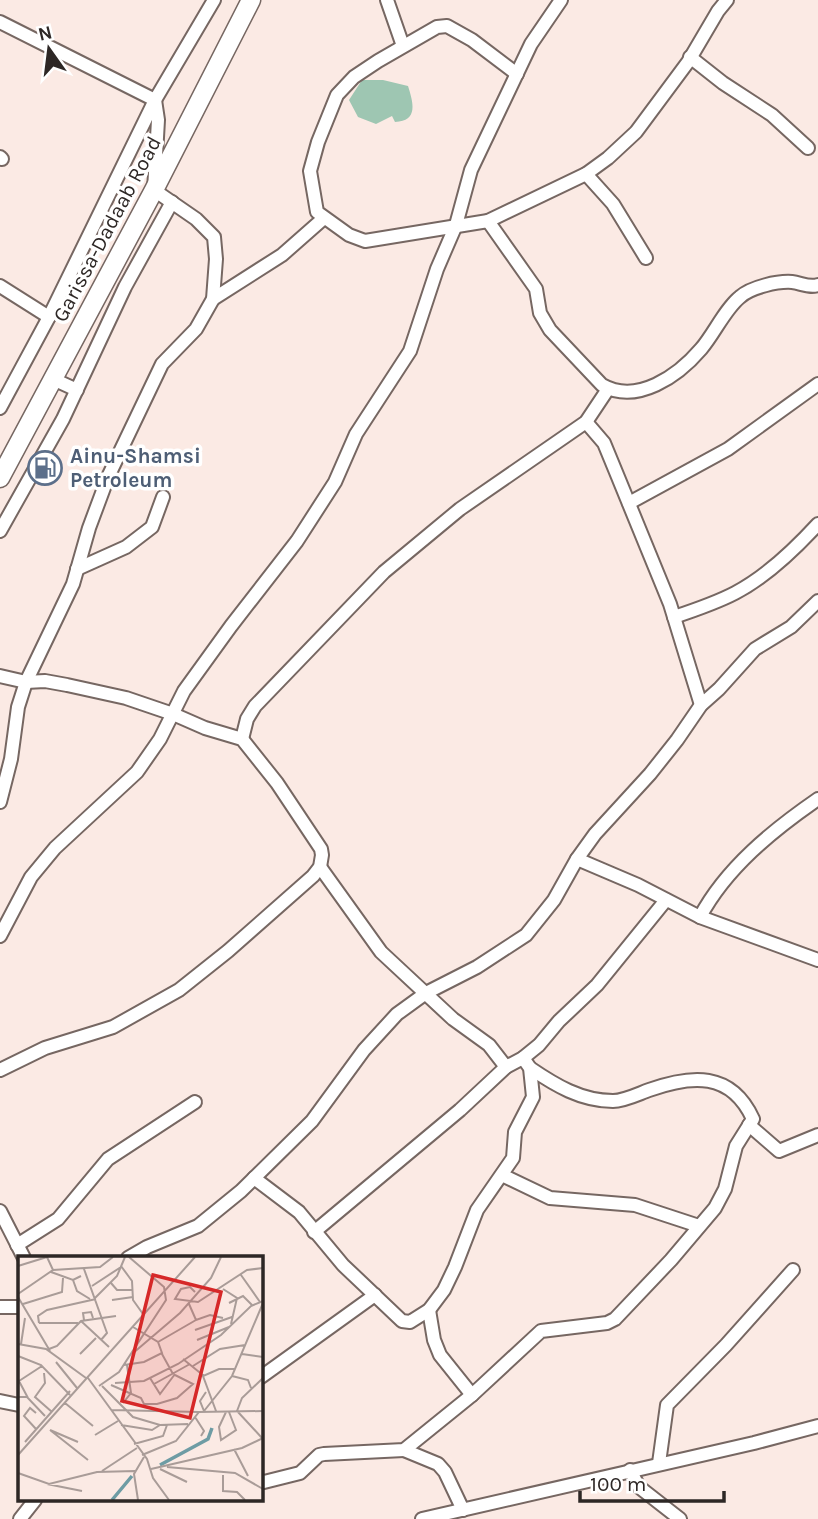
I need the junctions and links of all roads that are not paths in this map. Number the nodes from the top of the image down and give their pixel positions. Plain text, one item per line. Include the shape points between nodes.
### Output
1 (214, 0) edge
2 (251, 0) edge
3 (387, 0) edge
4 (561, 0) edge
5 (727, 0) edge
6 (0, 22) edge
7 (403, 46) junction
8 (690, 57) junction
9 (517, 74) junction
10 (155, 100) junction
11 (808, 148) dead end
12 (586, 174) junction
13 (154, 190) junction
14 (172, 202) junction
15 (324, 218) junction
16 (488, 221) junction
17 (456, 225) junction
18 (646, 258) dead end
19 (818, 285) edge
20 (0, 286) edge
21 (213, 299) junction
22 (49, 317) junction
23 (53, 379) junction
24 (818, 384) edge
25 (608, 389) junction
26 (77, 390) junction
27 (0, 408) edge
28 (586, 422) junction
29 (0, 477) edge
30 (163, 497) dead end
31 (629, 503) junction
32 (818, 524) edge
33 (0, 531) edge
34 (77, 569) junction
35 (818, 601) edge
36 (674, 617) junction
37 (0, 676) edge
38 (26, 682) junction
39 (701, 705) junction
40 (173, 714) junction
41 (242, 739) junction
42 (818, 799) edge
43 (0, 802) edge
44 (576, 859) junction
45 (320, 866) junction
46 (666, 901) junction
47 (700, 917) junction
48 (0, 936) edge
49 (818, 960) edge
50 (426, 993) junction
51 (526, 1063) junction
52 (506, 1067) junction
53 (0, 1070) edge
54 (195, 1102) dead end
55 (749, 1125) junction
56 (818, 1135) edge
57 (502, 1175) junction
58 (254, 1178) junction
59 (0, 1211) edge
60 (699, 1226) junction
61 (314, 1232) junction
62 (17, 1245) junction
63 (23, 1256) edge
64 (131, 1256) edge
65 (793, 1270) dead end
66 (375, 1295) junction
67 (0, 1307) edge
68 (18, 1307) edge
69 (429, 1310) junction
70 (262, 1376) edge
71 (472, 1395) junction
72 (0, 1401) edge
73 (18, 1405) edge
74 (818, 1426) edge
75 (404, 1450) junction
76 (659, 1463) junction
77 (630, 1470) junction
78 (262, 1481) edge
79 (33, 1502) edge
80 (463, 1510) junction
81 (20, 1519) edge
82 (422, 1519) edge
83 (680, 1519) edge

1 - 10 street
2 - 13 highway, Garissa-Dadaab Road
3 - 7 street
4 - 9 street
5 - 8 street
6 - 10 street
7 - 9 street via 447,26
7 - 15 street via 354,77 330,110 310,172 317,212
8 - 11 street via 772,115
8 - 12 street via 636,132
9 - 17 street via 471,170
10 - 13 street
10 - 22 street
12 - 16 street
12 - 18 street via 613,204
13 - 14 street
13 - 23 highway, Garissa-Dadaab Road
14 - 21 street via 214,237
14 - 26 street via 125,287
15 - 17 street via 365,241
15 - 21 street via 282,256
16 - 17 street
16 - 25 street via 536,289 540,313 550,330
17 - 40 street via 410,351 356,435 335,482 297,541 184,691
19 - 25 street via 789,282 750,291 739,297 699,351 662,383 629,391
20 - 22 street
21 - 34 street via 196,329 153,379 108,477
22 - 27 street
23 - 26 street
23 - 29 highway, Garissa-Dadaab Road
24 - 31 street via 728,449
25 - 28 street
26 - 33 street
28 - 31 street via 604,443
28 - 41 street via 460,509 384,572 255,706
30 - 34 street via 152,527 126,547
31 - 36 street
32 - 36 street via 744,589
34 - 38 street
35 - 39 street via 791,628 755,649
36 - 39 street
37 - 38 street
38 - 40 street via 79,687
38 - 43 street
39 - 44 street via 657,765
40 - 41 street
40 - 48 street via 136,772 55,848 31,877
41 - 45 street via 316,839 322,855
42 - 47 street via 740,862
44 - 46 street
44 - 50 street via 555,900 526,935
45 - 50 street via 381,952
45 - 53 street via 179,990 113,1027 44,1048
46 - 47 street
46 - 51 street
47 - 49 street
50 - 52 street via 489,1045
50 - 58 street via 373,1038 324,1107
51 - 52 street
51 - 55 street via 569,1092 612,1101 672,1082 717,1082 747,1107 753,1119
51 - 57 street via 532,1100 515,1132 513,1158
52 - 61 street
54 - 62 street via 108,1159 58,1219
55 - 56 street via 779,1151
55 - 60 street via 736,1146 725,1189
57 - 60 street via 550,1198 635,1205
57 - 69 street via 477,1210 444,1290
58 - 61 street via 299,1212
58 - 64 street via 198,1226
59 - 62 street
60 - 71 street via 615,1319 544,1330
61 - 66 street
62 - 63 street
65 - 76 street via 667,1405
66 - 69 street via 402,1321 410,1322
66 - 70 street
67 - 68 street
69 - 71 street via 440,1355
71 - 75 street
72 - 73 street
74 - 76 street
75 - 78 street via 319,1455 300,1473
75 - 80 street via 438,1464
76 - 77 street
77 - 80 street
77 - 83 street via 639,1487
79 - 81 street
80 - 82 street

